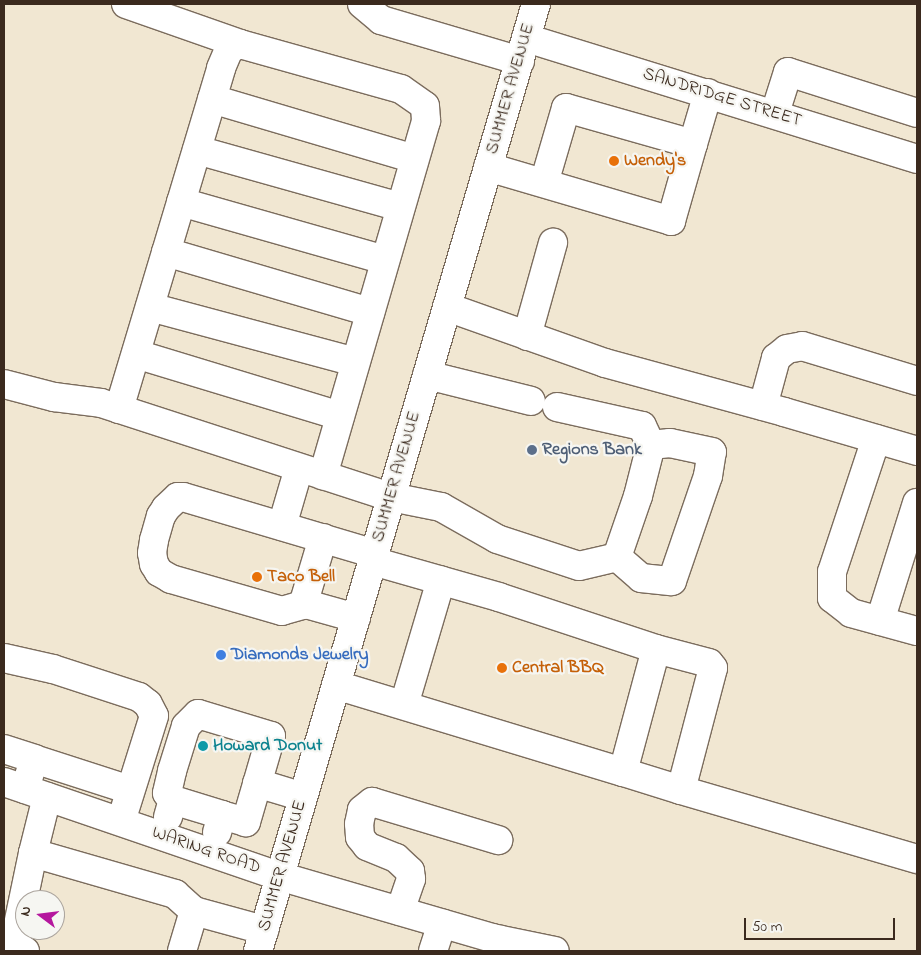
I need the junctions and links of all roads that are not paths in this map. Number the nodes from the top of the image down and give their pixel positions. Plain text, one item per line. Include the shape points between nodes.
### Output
1 (126, 4) edge
2 (362, 4) edge
3 (536, 4) edge
4 (240, 44) junction
5 (523, 50) junction
6 (708, 93) junction
7 (212, 99) junction
8 (917, 113) edge
9 (775, 114) junction
10 (693, 144) junction
11 (197, 150) junction
12 (414, 159) junction
13 (917, 159) edge
14 (488, 167) junction
15 (544, 183) junction
16 (181, 202) junction
17 (400, 207) junction
18 (553, 242) dead end
19 (166, 252) junction
20 (385, 260) junction
21 (150, 307) junction
22 (447, 307) junction
23 (370, 312) junction
24 (526, 336) junction
25 (136, 354) junction
26 (355, 362) junction
27 (427, 375) junction
28 (917, 381) edge
29 (4, 384) edge
30 (531, 401) dead end
31 (763, 406) junction
32 (558, 407) dead end
33 (119, 409) junction
34 (340, 416) junction
35 (876, 439) junction
36 (650, 445) junction
37 (917, 451) edge
38 (311, 472) junction
39 (391, 497) junction
40 (917, 503) edge
41 (282, 526) junction
42 (323, 538) junction
43 (374, 557) junction
44 (617, 557) junction
45 (441, 580) junction
46 (303, 605) junction
47 (356, 618) junction
48 (880, 621) junction
49 (917, 631) edge
50 (656, 649) junction
51 (4, 658) edge
52 (336, 684) junction
53 (404, 705) junction
54 (4, 749) edge
55 (34, 759) junction
56 (622, 772) junction
57 (257, 783) junction
58 (25, 789) edge
59 (130, 790) junction
60 (681, 790) junction
61 (303, 798) junction
62 (173, 800) junction
63 (222, 814) junction
64 (121, 821) junction
65 (162, 836) junction
66 (498, 840) dead end
67 (211, 852) junction
68 (33, 853) junction
69 (917, 858) edge
70 (279, 876) junction
71 (194, 911) junction
72 (400, 911) junction
73 (442, 924) junction
74 (261, 941) edge
75 (25, 951) edge
76 (182, 951) edge
77 (433, 951) edge
78 (555, 951) edge

1 - 4 main road
2 - 5 main road, SANDRIDGE STREET via 381,20
3 - 5 main road, SUMMER AVENUE
4 - 7 main road via 230,49
4 - 12 main road via 401,89 425,106 426,120
5 - 6 main road, SANDRIDGE STREET
5 - 14 main road, SUMMER AVENUE
6 - 9 main road, SANDRIDGE STREET
6 - 10 main road
7 - 11 main road
7 - 12 main road
8 - 9 main road via 788,72
9 - 13 main road, SANDRIDGE STREET
10 - 15 main road via 566,108
10 - 15 main road via 671,221
11 - 16 main road
11 - 17 main road
12 - 17 main road
14 - 15 main road
14 - 22 main road, SUMMER AVENUE
16 - 19 main road
16 - 20 main road
17 - 20 main road
18 - 24 main road
19 - 21 main road
19 - 23 main road
20 - 23 main road
21 - 25 main road
21 - 26 main road
22 - 24 main road
22 - 27 main road, SUMMER AVENUE
23 - 26 main road
24 - 31 main road via 605,363
25 - 33 main road
25 - 34 main road
26 - 34 main road
27 - 30 main road
27 - 39 main road, SUMMER AVENUE
28 - 31 main road via 802,346 787,349 776,358
29 - 33 main road
31 - 35 main road
32 - 36 main road via 642,426
33 - 38 main road
34 - 38 main road
35 - 37 main road
35 - 48 main road via 832,572 832,598 851,613
36 - 44 main road via 638,496
36 - 44 main road via 670,443 712,452 708,476 672,581 641,578
38 - 39 main road
38 - 41 main road
39 - 43 main road, SUMMER AVENUE
39 - 44 main road via 441,507 497,539 579,566
40 - 48 main road
41 - 42 main road
41 - 46 main road via 184,496 173,500 161,516 152,553 154,564 171,579 282,611
42 - 43 main road
42 - 46 main road
43 - 45 main road
43 - 47 main road, SUMMER AVENUE
45 - 50 main road
45 - 53 main road
46 - 47 main road via 315,605
47 - 52 main road, SUMMER AVENUE
48 - 49 main road
50 - 56 main road
50 - 60 main road via 709,663 713,668
51 - 59 main road via 63,672 139,697 148,704 154,716
52 - 53 main road
52 - 61 main road, SUMMER AVENUE
53 - 56 main road
54 - 55 main road
55 - 58 main road
55 - 59 main road
56 - 60 main road
57 - 61 main road
57 - 62 main road via 271,736 198,714 186,726 172,772 167,793
57 - 63 main road via 246,822
58 - 64 main road, WARING ROAD
58 - 68 main road
59 - 64 main road
60 - 69 main road
61 - 70 main road, SUMMER AVENUE
62 - 63 main road
62 - 65 main road
63 - 67 main road
64 - 65 main road, WARING ROAD
65 - 67 main road, WARING ROAD
66 - 72 main road via 372,802 362,810 360,837 368,846 396,858 410,871 411,879
67 - 70 main road, WARING ROAD
68 - 71 main road via 175,894
68 - 75 main road via 14,944
70 - 72 main road, WARING ROAD
70 - 74 main road, SUMMER AVENUE
71 - 74 main road
71 - 76 main road
72 - 73 main road, WARING ROAD
73 - 77 main road
73 - 78 main road, WARING ROAD

